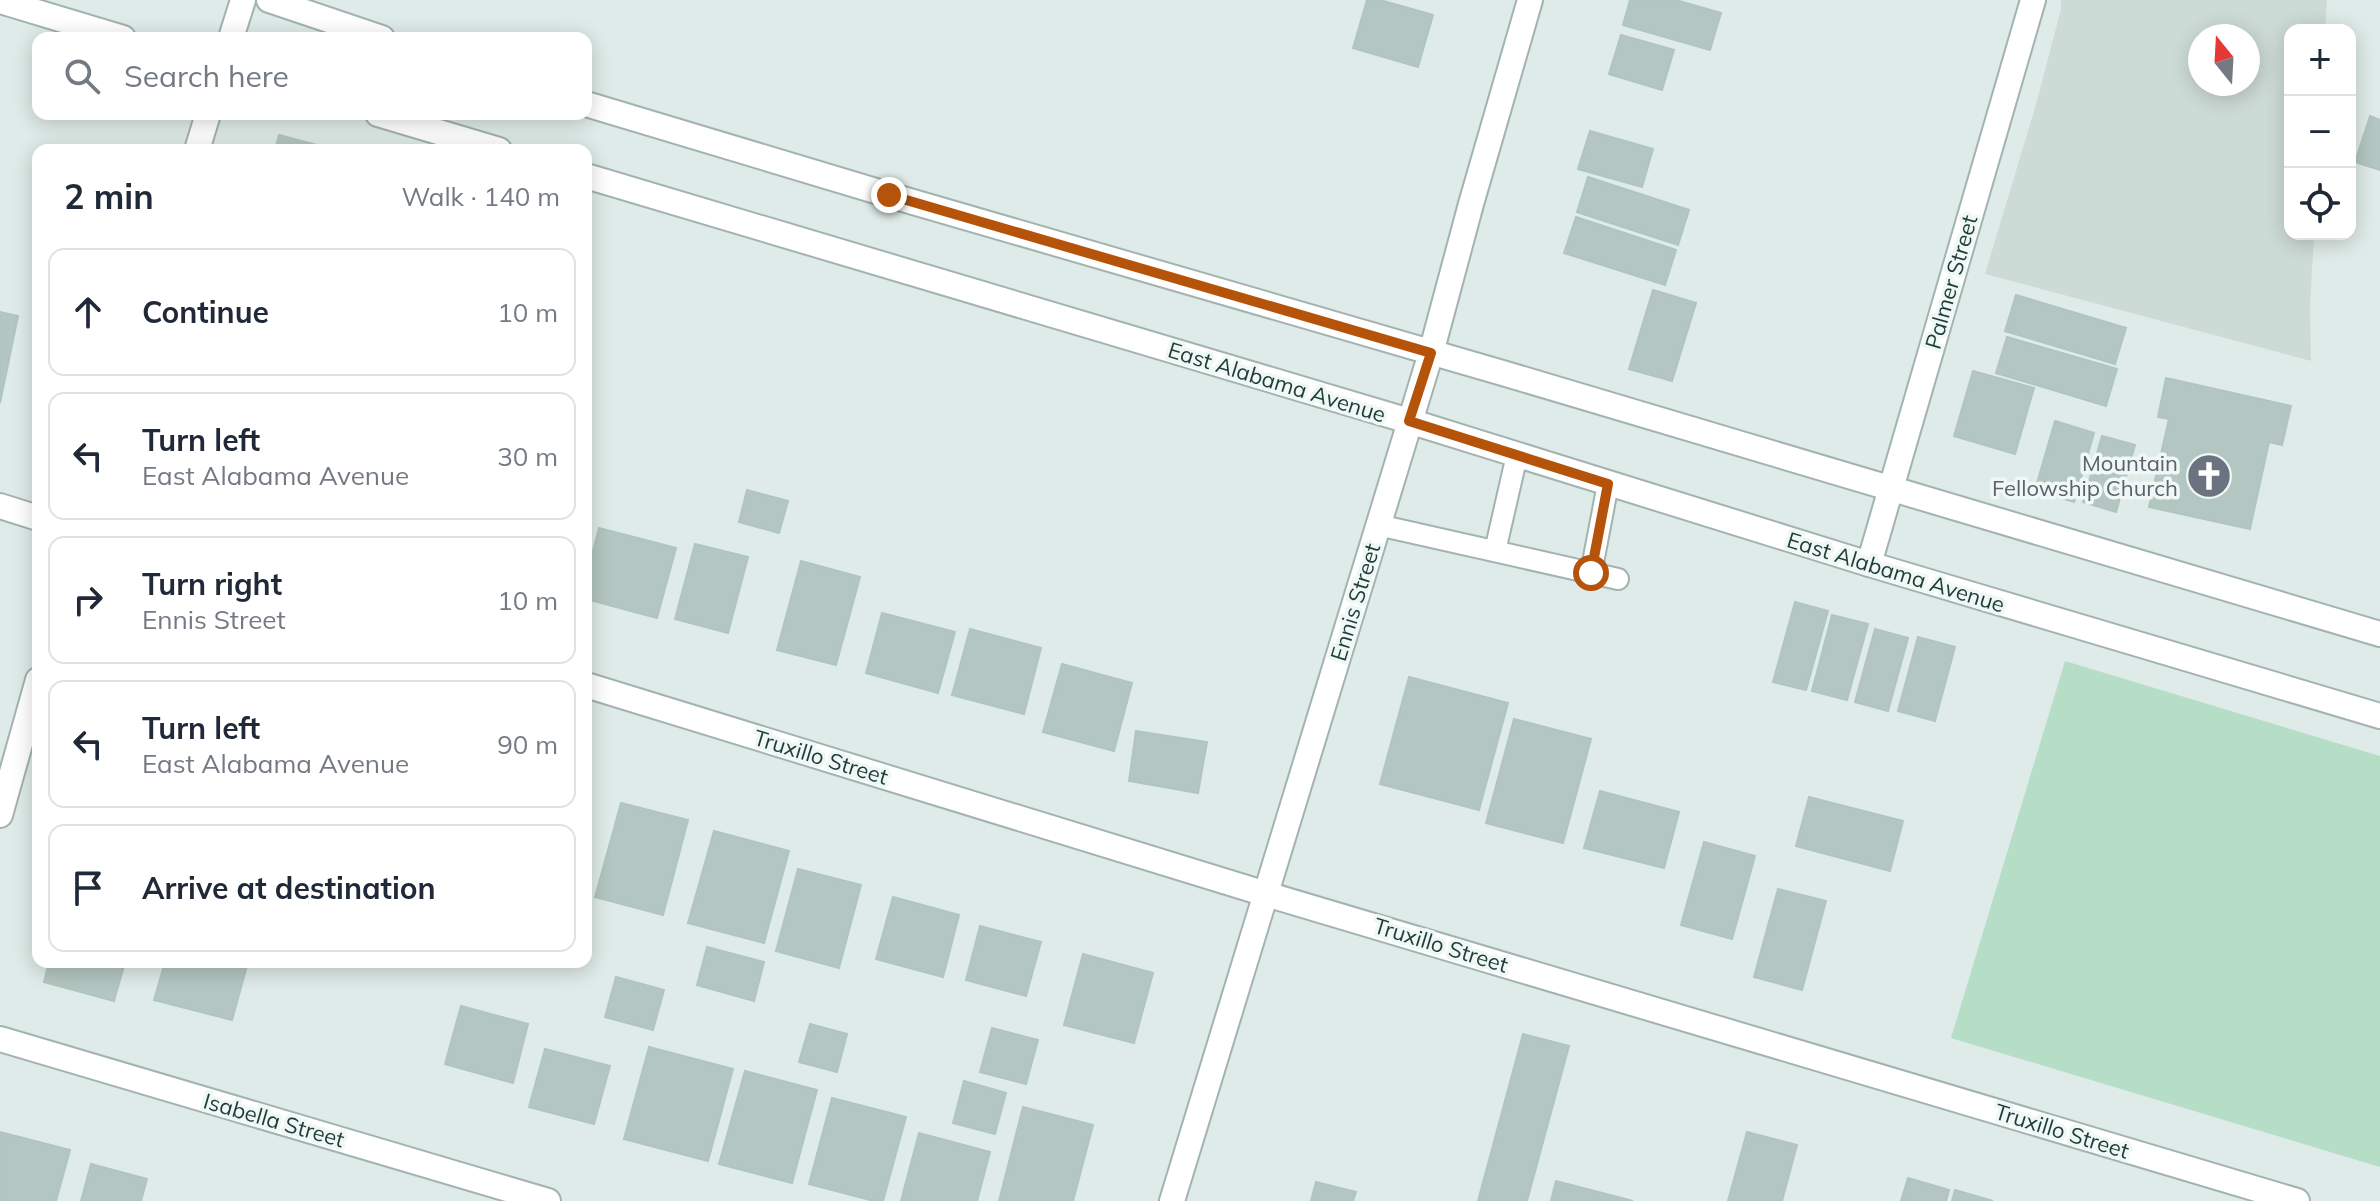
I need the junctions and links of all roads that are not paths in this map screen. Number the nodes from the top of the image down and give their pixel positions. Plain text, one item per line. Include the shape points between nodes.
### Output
1 (243, 0) edge
2 (269, 0) edge
3 (1530, 0) edge
4 (2033, 0) edge
5 (0, 1) edge
6 (103, 32) edge
7 (233, 32) edge
8 (364, 32) edge
9 (592, 106) edge
10 (206, 120) edge
11 (398, 120) edge
12 (199, 144) edge
13 (479, 144) edge
14 (592, 178) edge
15 (1431, 353) junction
16 (1409, 421) junction
17 (1517, 455) junction
18 (1608, 484) junction
19 (1891, 490) junction
20 (0, 506) edge
21 (32, 516) edge
22 (1378, 525) junction
23 (1495, 551) junction
24 (1869, 564) junction
25 (1591, 573) junction
26 (1618, 579) dead end
27 (2380, 634) edge
28 (592, 687) edge
29 (32, 701) edge
30 (2380, 716) edge
31 (0, 815) edge
32 (1266, 894) junction
33 (0, 1039) edge
34 (548, 1201) edge
35 (1172, 1201) edge
36 (2297, 1201) edge

1 - 7 street
2 - 8 street
3 - 15 street, Ennis Street
4 - 19 street, Palmer Street
5 - 6 street
9 - 15 street
10 - 12 street
11 - 13 street
14 - 16 street, East Alabama Avenue
15 - 16 street, Ennis Street
15 - 19 street
16 - 17 street, East Alabama Avenue
16 - 22 street, Ennis Street
17 - 18 street, East Alabama Avenue
17 - 23 lane
18 - 24 street, East Alabama Avenue
18 - 25 lane
19 - 24 street, Palmer Street
19 - 27 street
20 - 21 street
22 - 23 lane
22 - 32 street, Ennis Street
23 - 25 lane
24 - 30 street, East Alabama Avenue
25 - 26 lane
28 - 32 street, Truxillo Street
29 - 31 street
32 - 35 street, Ennis Street
32 - 36 street, Truxillo Street
33 - 34 street, Isabella Street

